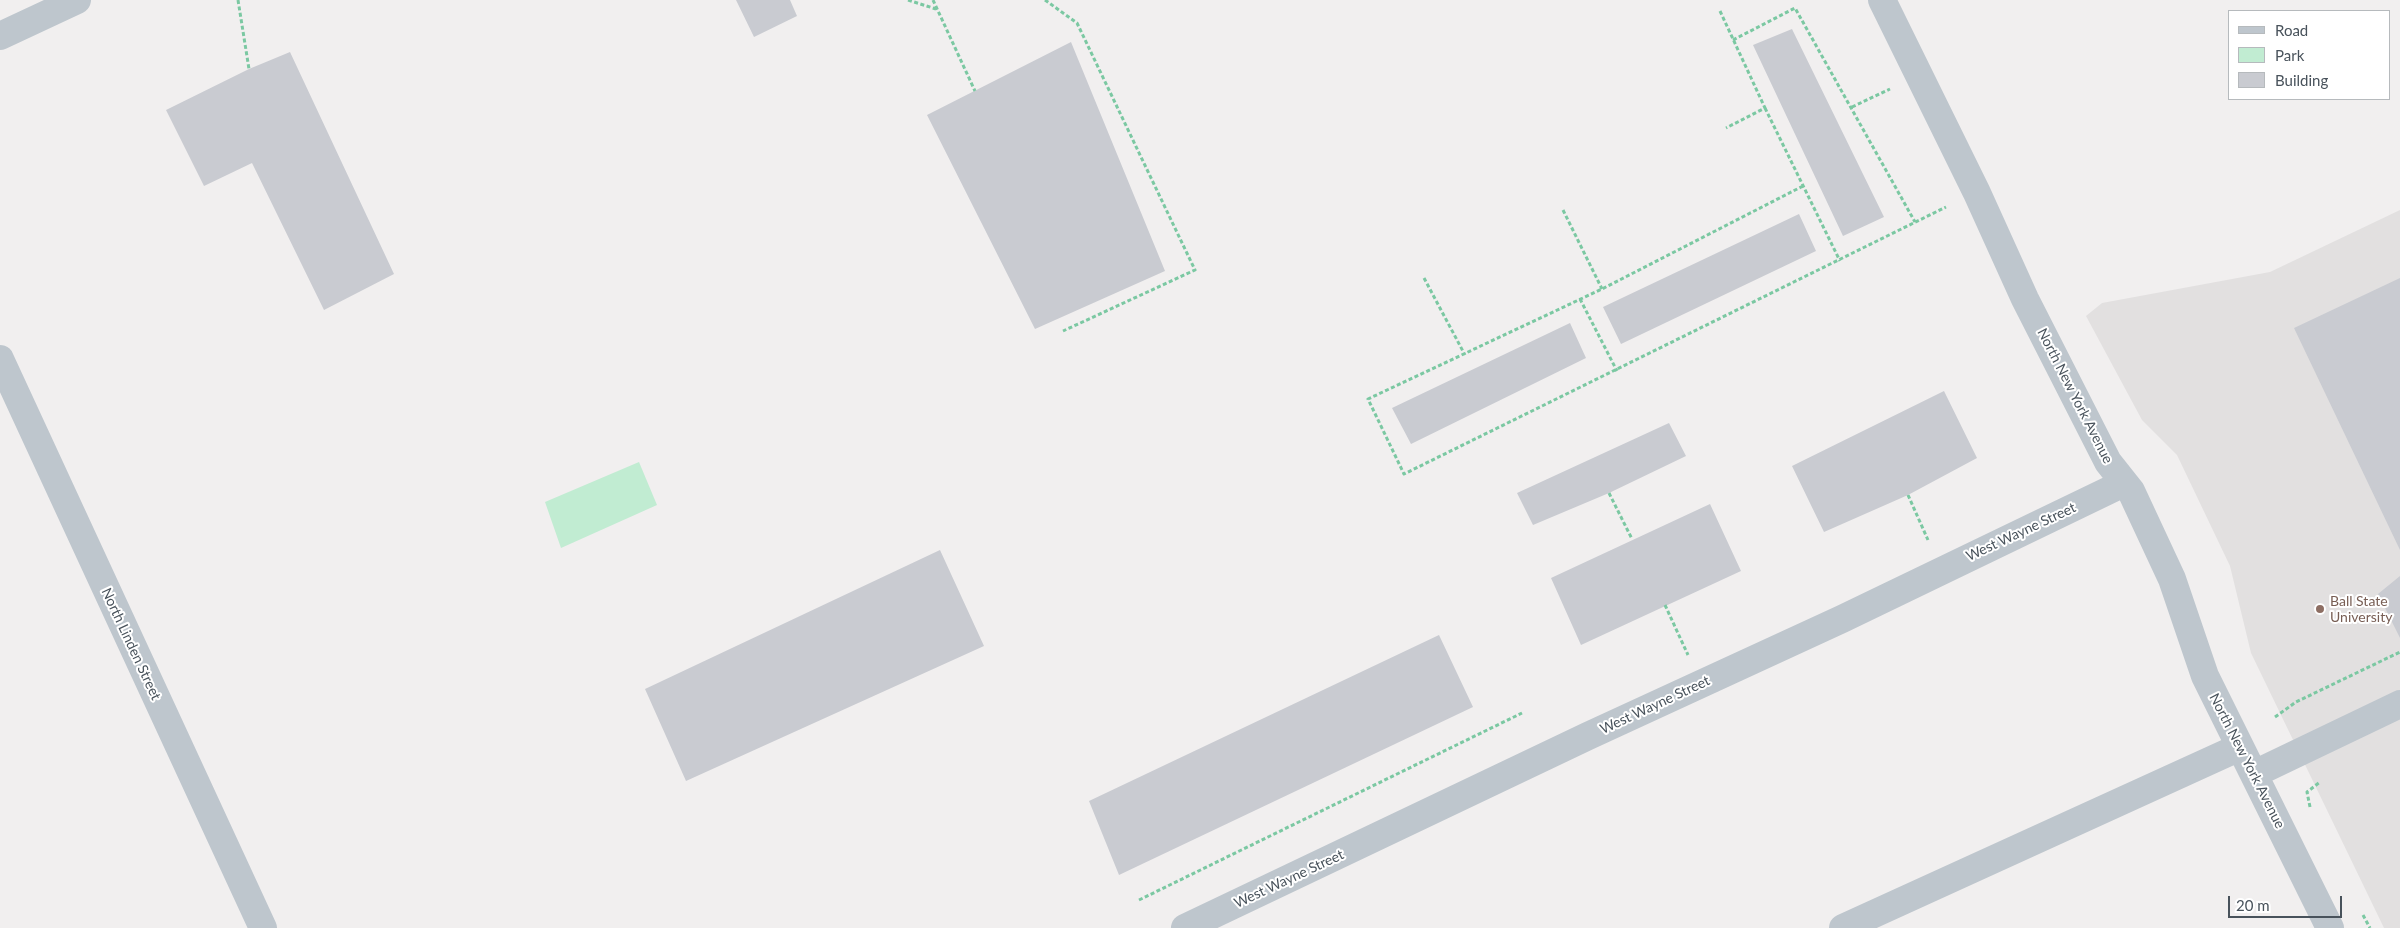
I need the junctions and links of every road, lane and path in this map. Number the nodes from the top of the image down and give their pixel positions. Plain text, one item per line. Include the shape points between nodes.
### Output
1 (77, 0) edge
2 (238, 0) edge
3 (908, 0) edge
4 (933, 0) edge
5 (1045, 0) edge
6 (1882, 0) edge
7 (936, 10) junction
8 (1720, 11) dead end
9 (0, 36) edge
10 (1733, 40) junction
11 (250, 69) dead end
12 (1918, 76) junction
13 (976, 91) dead end
14 (1852, 107) junction
15 (1765, 108) junction
16 (1726, 128) dead end
17 (1803, 186) junction
18 (1562, 210) dead end
19 (1840, 261) junction
20 (1424, 278) dead end
21 (1602, 289) junction
22 (1580, 299) junction
23 (1063, 331) dead end
24 (1465, 355) junction
25 (0, 359) edge
26 (1617, 371) junction
27 (2124, 483) junction
28 (1609, 493) dead end
29 (1908, 495) dead end
30 (1632, 539) dead end
31 (1941, 570) junction
32 (1665, 605) dead end
33 (2400, 652) edge
34 (1701, 684) junction
35 (2400, 704) edge
36 (1522, 713) dead end
37 (2275, 717) dead end
38 (2240, 747) junction
39 (2254, 774) junction
40 (2322, 780) dead end
41 (2312, 815) dead end
42 (1139, 900) dead end
43 (2361, 911) dead end
44 (263, 928) edge
45 (1185, 928) edge
46 (1843, 928) edge
47 (2330, 928) edge
48 (2370, 928) edge

1 - 9 street
2 - 11 path
3 - 7 path
4 - 7 path
5 - 23 path via 1077,23 1195,270
6 - 12 street, North New York Avenue
7 - 13 path
8 - 10 path
10 - 14 path via 1795,8
10 - 15 path
12 - 14 path
12 - 27 street, North New York Avenue via 2108,462
14 - 19 path via 1915,222
15 - 16 path
15 - 17 path
17 - 19 path
17 - 21 path
18 - 21 path
19 - 26 path
20 - 24 path
21 - 22 path
22 - 24 path
22 - 26 path
24 - 26 path via 1368,399 1404,474
25 - 44 street, North Linden Street
27 - 31 street, West Wayne Street
27 - 38 street, North New York Avenue via 2131,491 2172,579 2205,676
28 - 30 path
29 - 31 path
31 - 34 street, West Wayne Street
32 - 34 path
33 - 37 path via 2296,702
34 - 45 street, West Wayne Street
35 - 39 street
36 - 42 path
38 - 39 street, North New York Avenue
38 - 46 street
39 - 47 street, North New York Avenue
40 - 41 path via 2307,792
43 - 48 path

